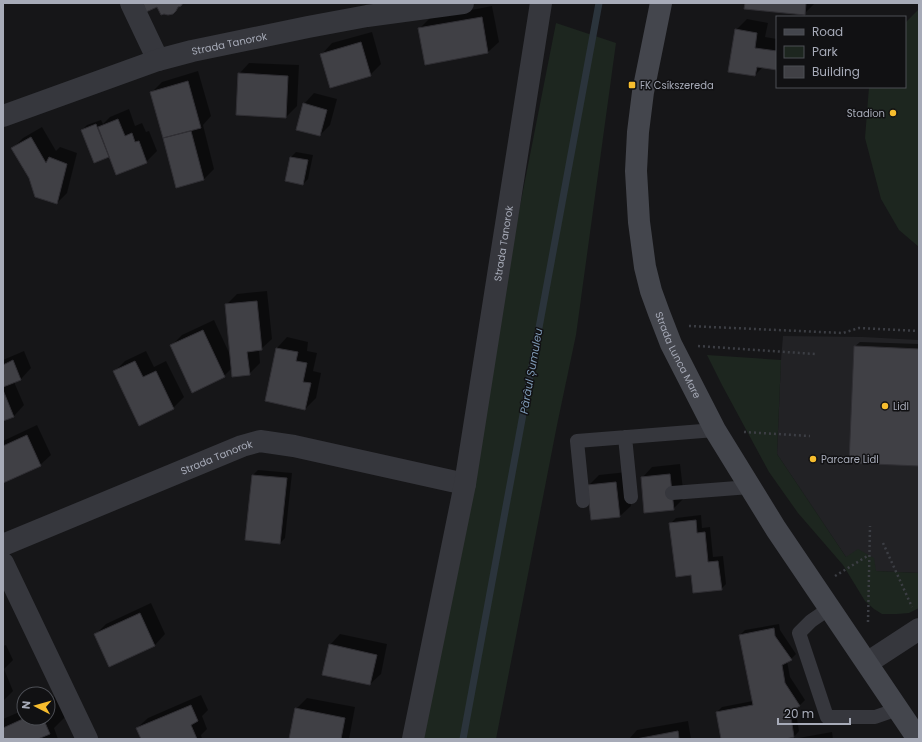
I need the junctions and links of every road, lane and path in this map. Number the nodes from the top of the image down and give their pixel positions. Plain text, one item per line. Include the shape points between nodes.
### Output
1 (131, 3) edge
2 (463, 3) edge
3 (541, 3) edge
4 (659, 3) edge
5 (158, 60) junction
6 (3, 116) edge
7 (919, 331) edge
8 (667, 334) junction
9 (816, 354) dead end
10 (715, 430) junction
11 (810, 436) dead end
12 (625, 437) junction
13 (465, 484) junction
14 (750, 487) junction
15 (672, 494) dead end
16 (631, 497) dead end
17 (583, 501) dead end
18 (870, 526) dead end
19 (883, 543) dead end
20 (3, 545) edge
21 (869, 555) junction
22 (3, 563) edge
23 (816, 588) junction
24 (830, 608) junction
25 (912, 608) dead end
26 (868, 624) dead end
27 (919, 629) edge
28 (867, 663) junction
29 (898, 709) junction
30 (87, 739) edge
31 (413, 739) edge
32 (918, 739) edge

1 - 5 street
2 - 5 street, Strada Tanorok via 315,25
3 - 13 street, Strada Tanorok
4 - 8 main road, Strada Lunca Mare via 643,92 636,171 639,222 646,267 651,291
5 - 6 street, Strada Tanorok
7 - 8 path via 859,328 843,333
8 - 9 path
8 - 10 main road, Strada Lunca Mare
10 - 11 path
10 - 12 lane
10 - 14 main road, Strada Lunca Mare
12 - 16 lane
12 - 17 lane via 577,440
13 - 20 street, Strada Tanorok via 294,446 260,441 242,446
13 - 31 street, Strada Tanorok
14 - 15 lane
14 - 23 main road, Strada Lunca Mare
18 - 21 path
19 - 25 path
21 - 23 path
21 - 26 path
22 - 30 street
23 - 24 main road, Strada Lunca Mare
24 - 28 main road, Strada Lunca Mare
24 - 29 lane via 798,633 827,717 876,717
27 - 28 street
28 - 29 main road, Strada Lunca Mare
29 - 32 main road, Strada Lunca Mare

